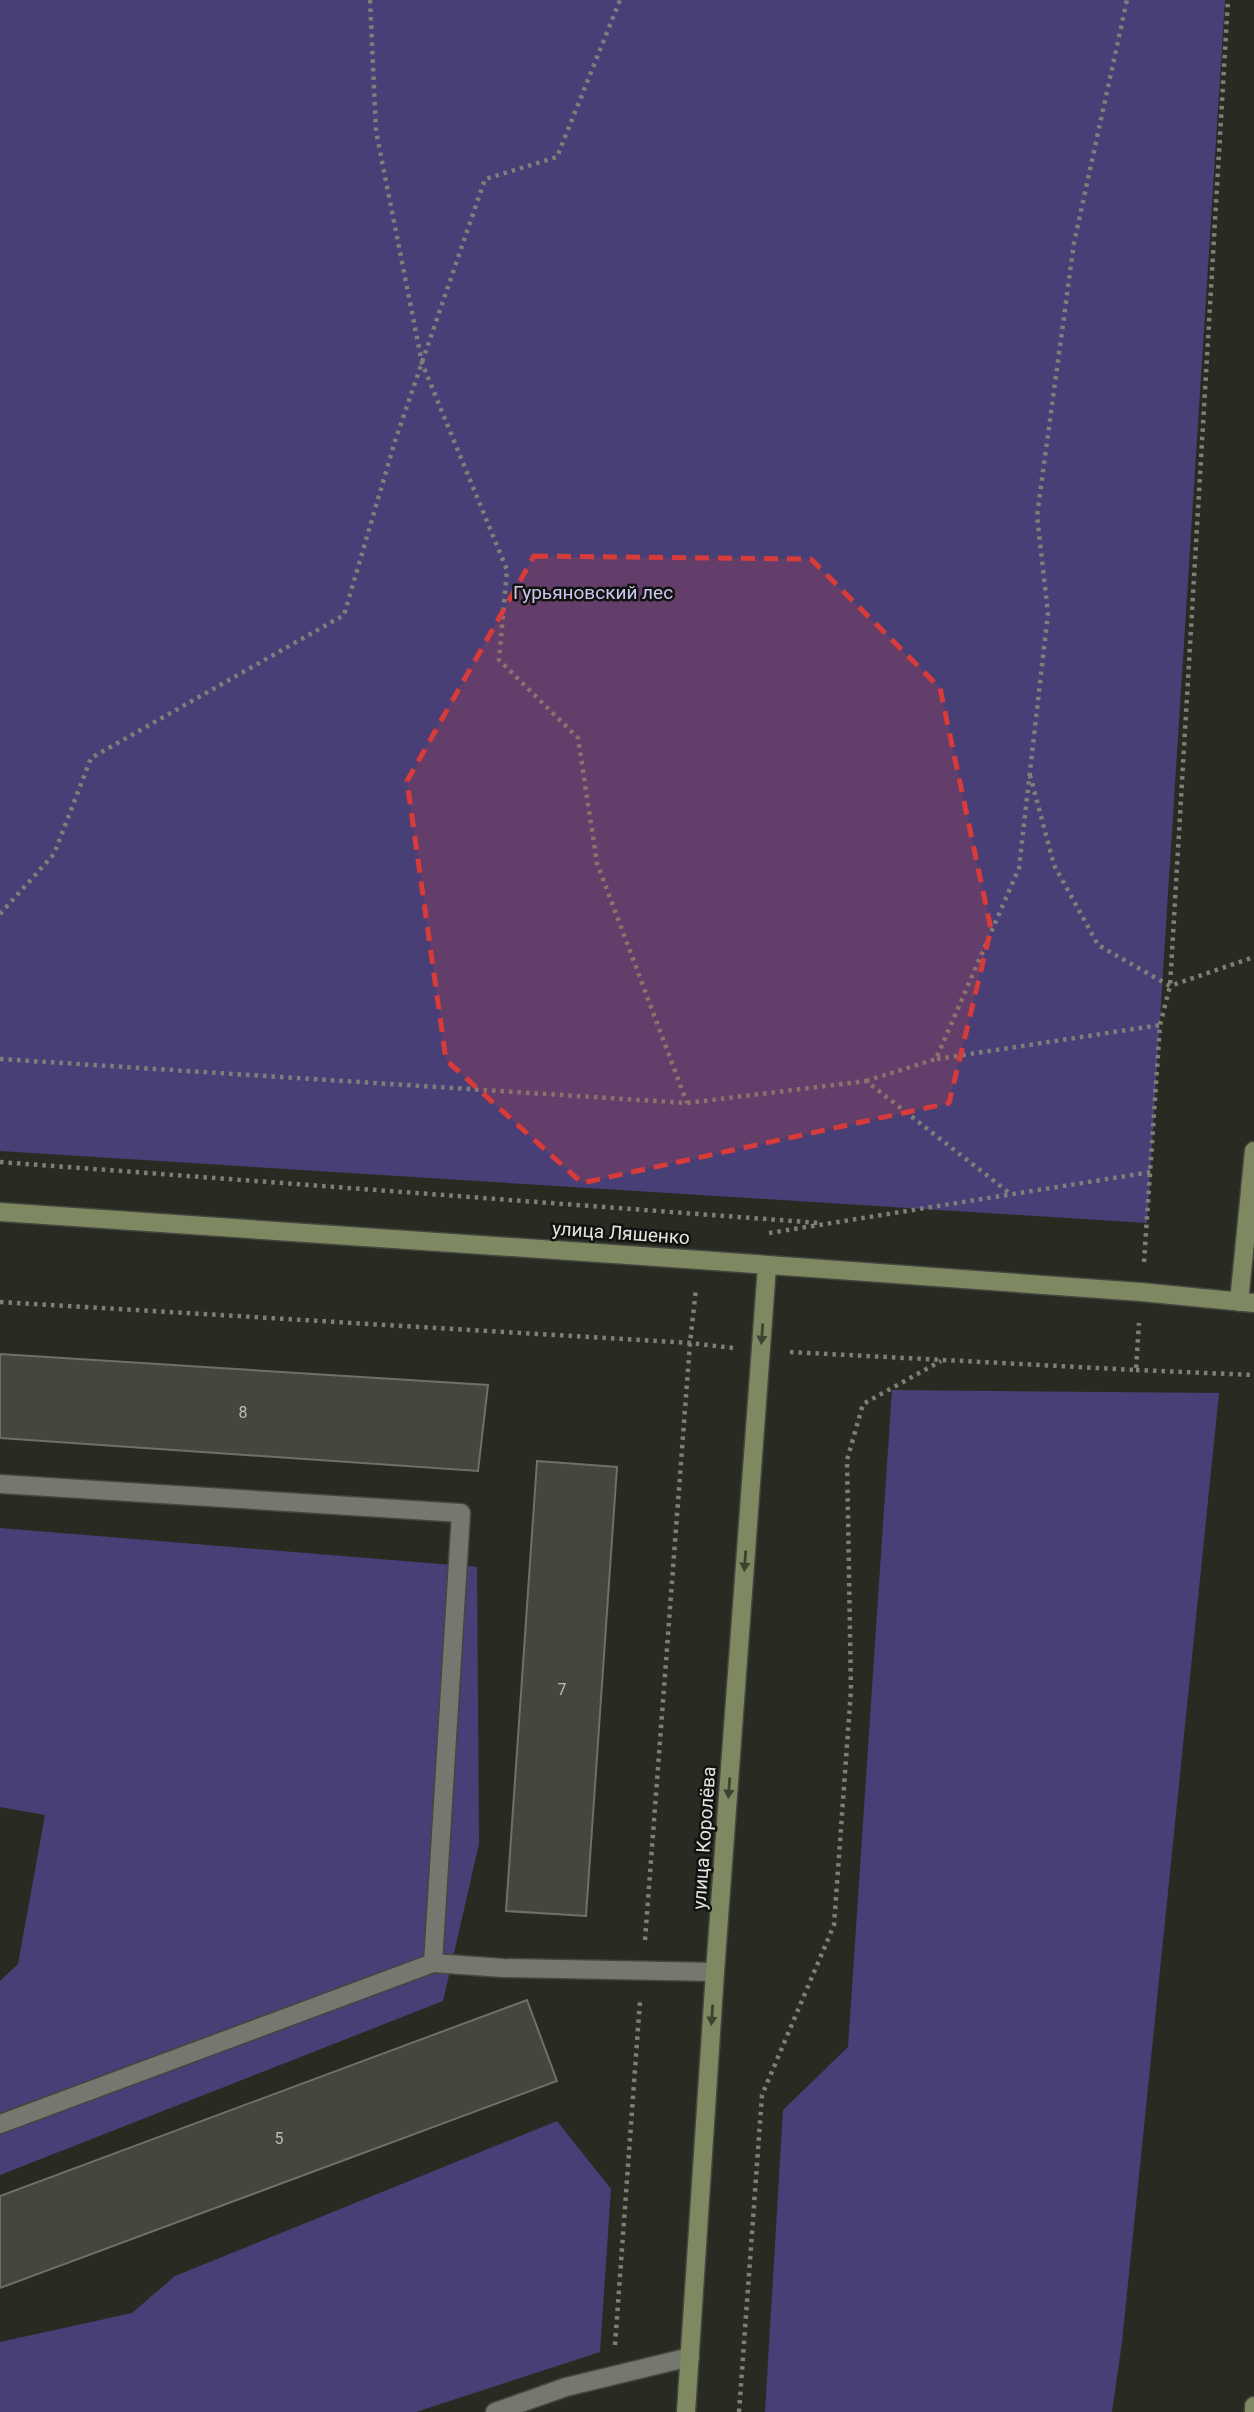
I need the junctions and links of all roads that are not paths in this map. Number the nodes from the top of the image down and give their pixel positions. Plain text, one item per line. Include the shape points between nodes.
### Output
1 (1254, 1151) edge
2 (0, 1212) edge
3 (767, 1266) junction
4 (1246, 1303) edge
5 (0, 1485) edge
6 (433, 1963) junction
7 (715, 1972) junction
8 (0, 2124) edge
9 (690, 2357) junction
10 (1254, 2406) edge
11 (495, 2412) edge
12 (686, 2412) edge
13 (1254, 2412) edge

1 - 4 main road
2 - 3 main road, улица Ляшенко
3 - 4 main road, улица Ляшенко
3 -> 7 main road, улица Королёва
5 - 6 lane via 461,1513
6 - 7 lane
6 - 8 lane
7 -> 9 main road, улица Королёва
9 - 11 lane via 566,2387
9 - 12 main road, улица Королёва
10 - 13 main road

